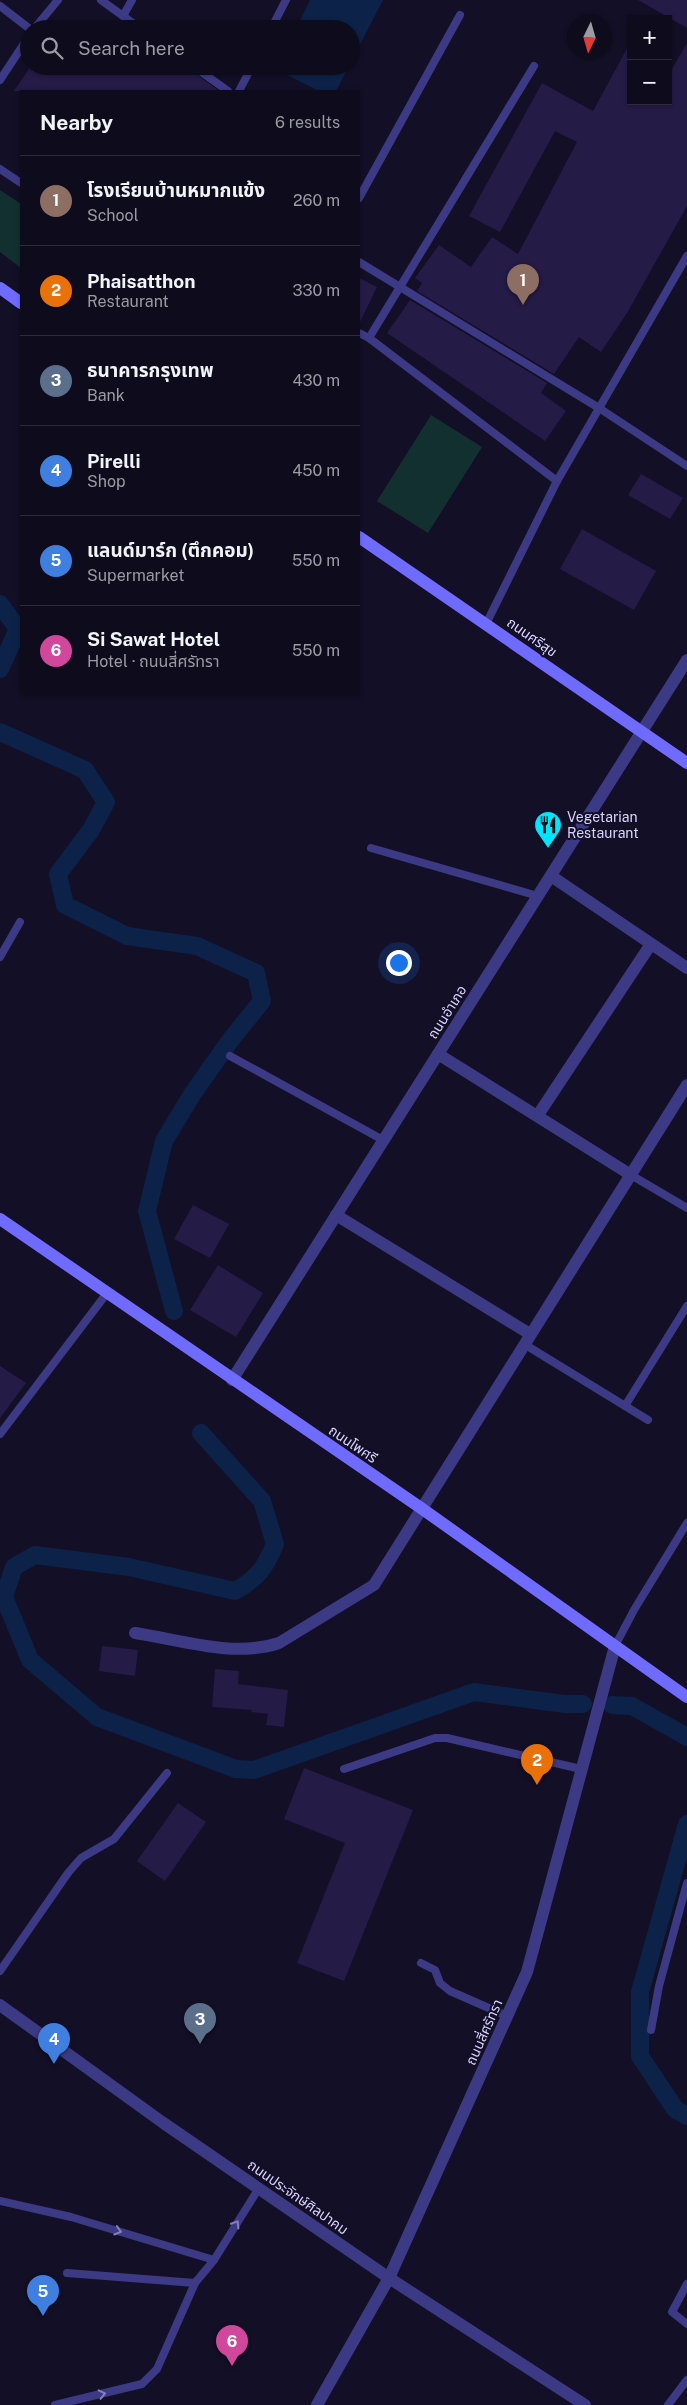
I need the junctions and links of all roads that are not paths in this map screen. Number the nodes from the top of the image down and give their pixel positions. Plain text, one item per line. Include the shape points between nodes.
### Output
1 (58, 0) edge
2 (101, 0) edge
3 (132, 0) edge
4 (286, 0) edge
5 (0, 6) edge
6 (460, 15) dead end
7 (123, 16) junction
8 (41, 20) edge
9 (129, 20) edge
10 (276, 20) edge
11 (20, 21) edge
12 (20, 50) edge
13 (534, 66) dead end
14 (206, 75) edge
15 (247, 75) edge
16 (0, 80) edge
17 (227, 90) edge
18 (240, 90) edge
19 (0, 169) edge
20 (20, 183) edge
21 (360, 196) edge
22 (687, 256) edge
23 (360, 263) edge
24 (0, 288) edge
25 (401, 288) junction
26 (20, 302) edge
27 (360, 333) edge
28 (369, 338) junction
29 (599, 408) junction
30 (687, 466) edge
31 (557, 480) junction
32 (360, 538) edge
33 (486, 624) junction
34 (687, 660) edge
35 (642, 732) junction
36 (687, 763) edge
37 (371, 848) dead end
38 (551, 876) junction
39 (538, 896) junction
40 (20, 922) dead end
41 (651, 944) junction
42 (0, 957) edge
43 (687, 968) edge
44 (438, 1054) junction
45 (230, 1056) dead end
46 (687, 1086) edge
47 (538, 1116) junction
48 (383, 1140) junction
49 (631, 1175) junction
50 (687, 1208) edge
51 (336, 1215) junction
52 (0, 1219) edge
53 (107, 1293) junction
54 (687, 1306) edge
55 (527, 1339) junction
56 (232, 1380) junction
57 (625, 1406) junction
58 (648, 1420) dead end
59 (0, 1434) edge
60 (421, 1508) junction
61 (687, 1523) edge
62 (135, 1632) dead end
63 (615, 1646) junction
64 (687, 1697) edge
65 (344, 1769) dead end
66 (580, 1769) junction
67 (167, 1773) dead end
68 (687, 1883) edge
69 (421, 1963) dead end
70 (0, 1971) edge
71 (0, 2005) edge
72 (507, 2016) junction
73 (650, 2030) dead end
74 (259, 2188) junction
75 (0, 2201) edge
76 (214, 2260) junction
77 (67, 2273) dead end
78 (389, 2278) junction
79 (195, 2283) junction
80 (687, 2284) edge
81 (687, 2324) edge
82 (687, 2380) edge
83 (55, 2405) edge
84 (317, 2405) edge
85 (585, 2405) edge
86 (668, 2405) edge

1 - 8 lane
2 - 7 lane
3 - 7 lane
4 - 10 lane
5 - 11 lane
6 - 21 lane
7 - 9 lane
12 - 16 lane
13 - 25 lane
14 - 17 lane
15 - 18 lane
19 - 20 lane
22 - 29 lane
23 - 25 lane
24 - 26 main road
25 - 28 lane
25 - 29 lane
27 - 28 lane
28 - 31 lane
29 - 30 lane
29 - 31 lane
31 - 33 lane
32 - 33 main road, ถนนศรีสุข
33 - 35 main road, ถนนศรีสุข
34 - 35 street, ถนนอำเภอ
35 - 36 main road, ถนนศรีสุข
35 - 38 street, ถนนอำเภอ
37 - 39 lane
38 - 39 street, ถนนอำเภอ
38 - 41 street
39 - 44 street, ถนนอำเภอ
40 - 42 lane
41 - 43 street
41 - 47 street
44 - 47 street
44 - 48 street, ถนนอำเภอ
45 - 48 lane
46 - 49 street
47 - 49 street
48 - 51 street, ถนนอำเภอ
49 - 50 lane
49 - 55 street
51 - 55 street
51 - 56 street, ถนนอำเภอ
52 - 53 main road, ถนนโพศรี
53 - 56 main road, ถนนโพศรี
53 - 59 lane
54 - 57 lane
55 - 57 lane
55 - 60 street
56 - 60 main road, ถนนโพศรี
57 - 58 lane
60 - 62 street via 374,1585 279,1644 231,1649
60 - 63 main road, ถนนโพศรี
61 - 63 lane
63 - 64 main road, ถนนโพศรี
63 - 66 street, ถนนสี่ศรัทรา
65 - 66 lane via 435,1738 447,1738
66 - 72 street, ถนนสี่ศรัทรา via 527,1972
67 - 70 lane via 114,1839 81,1858 68,1873
68 - 73 lane
69 - 72 lane via 435,1970 440,1983 450,1991
71 - 74 street, ถนนประจักษ์ศิลปาคม
72 - 78 street, ถนนสี่ศรัทรา
76 -> 74 lane
74 - 78 street, ถนนประจักษ์ศิลปาคม
75 -> 76 lane via 71,2217
76 - 79 lane
77 - 79 lane
78 - 84 street, ถนนสี่ศรัทรา
78 - 85 street, ถนนประจักษ์ศิลปาคม
83 -> 79 lane via 142,2384 157,2369
80 - 81 lane via 672,2312
82 - 86 lane

